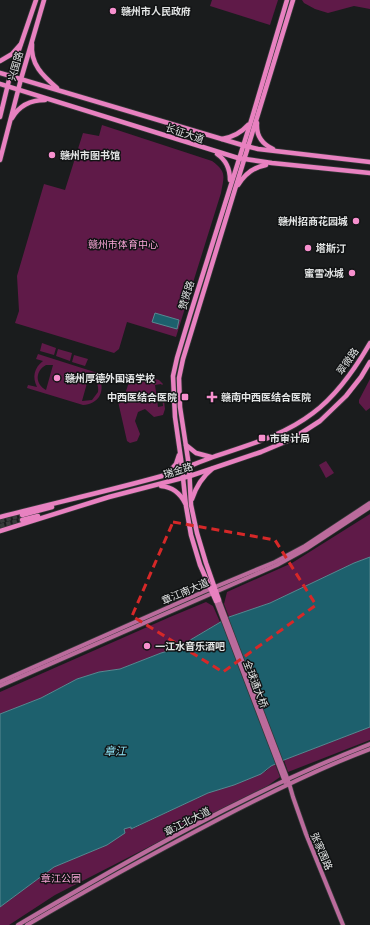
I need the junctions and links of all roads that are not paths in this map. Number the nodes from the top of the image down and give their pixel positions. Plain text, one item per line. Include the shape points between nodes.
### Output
1 (36, 0) edge
2 (44, 0) edge
3 (287, 0) edge
4 (293, 0) edge
5 (25, 35) junction
6 (33, 37) junction
7 (0, 60) edge
8 (0, 73) edge
9 (10, 76) junction
10 (21, 79) junction
11 (0, 84) edge
12 (7, 86) junction
13 (18, 90) junction
14 (59, 90) junction
15 (53, 101) junction
16 (258, 115) junction
17 (0, 117) edge
18 (252, 118) junction
19 (8, 128) junction
20 (220, 139) junction
21 (242, 145) junction
22 (248, 146) junction
23 (212, 151) junction
24 (280, 151) junction
25 (238, 158) junction
26 (0, 160) edge
27 (244, 160) junction
28 (370, 162) edge
29 (272, 163) junction
30 (370, 173) edge
31 (229, 187) junction
32 (235, 190) junction
33 (370, 343) edge
34 (370, 362) edge
35 (339, 388) joint
36 (346, 396) joint
37 (186, 445) junction
38 (180, 449) junction
39 (214, 457) junction
40 (189, 466) junction
41 (217, 466) junction
42 (182, 468) junction
43 (163, 476) junction
44 (190, 476) junction
45 (183, 478) junction
46 (155, 486) junction
47 (107, 490) junction
48 (109, 496) junction
49 (370, 503) edge
50 (192, 505) junction
51 (186, 506) junction
52 (370, 508) edge
53 (0, 518) edge
54 (0, 531) edge
55 (213, 590) junction
56 (217, 600) joint
57 (0, 682) edge
58 (0, 686) edge
59 (370, 744) edge
60 (370, 749) edge
61 (286, 782) junction
62 (18, 925) edge
63 (27, 925) edge
64 (343, 925) edge

1 - 5 main road, 兴国路
2 - 6 main road, 兴国路
3 - 18 main road, 赞贤路
4 - 16 main road, 赞贤路
5 - 7 main road via 16,50
5 - 9 main road, 兴国路
6 - 10 main road, 兴国路
6 - 14 main road via 32,53 35,63 44,77
8 - 9 main road, 长征大道
9 - 10 main road, 长征大道
9 - 12 main road, 兴国路
10 - 13 main road, 兴国路
10 - 14 main road, 长征大道
11 - 12 main road, 长征大道
12 - 13 main road, 长征大道
12 - 17 main road, 兴国路
13 - 15 main road, 长征大道
13 - 19 main road, 兴国路
14 - 20 main road, 长征大道
15 - 19 main road via 37,100 23,106 13,116
15 - 23 main road, 长征大道
16 - 22 main road, 赞贤路
16 - 24 main road via 257,131 260,137 268,147
18 - 20 main road via 238,134
18 - 21 main road, 赞贤路
19 - 26 main road, 兴国路
20 - 21 main road, 长征大道
21 - 22 main road, 长征大道
21 - 25 main road, 赞贤路
22 - 24 main road, 长征大道
22 - 27 main road, 赞贤路
23 - 25 main road, 长征大道
23 - 31 main road via 221,157 227,166
24 - 28 main road, 长征大道
25 - 27 main road, 长征大道
25 - 31 main road, 赞贤路
27 - 29 main road, 长征大道
27 - 32 main road, 赞贤路
29 - 30 main road, 长征大道
29 - 32 main road via 253,169 243,177
31 - 38 main road, 赞贤路 via 173,376
32 - 37 main road, 赞贤路 via 183,359 180,407
33 - 35 main road, 翠微路
34 - 36 main road, 翠微路
35 - 39 main road, 瑞金路 via 313,413 289,429 258,443
36 - 41 main road, 瑞金路 via 320,421 292,439
37 - 39 main road via 200,454
37 - 40 main road, 赞贤路
38 - 42 main road, 赞贤路
38 - 43 main road via 176,464
39 - 40 main road, 瑞金路
40 - 42 main road, 瑞金路
40 - 44 main road, 赞贤路
41 - 44 main road, 瑞金路
41 - 50 main road via 199,484
42 - 43 main road, 瑞金路
42 - 45 main road, 赞贤路
43 - 47 main road, 瑞金路
44 - 45 main road, 瑞金路
44 - 50 main road, 赞贤路
45 - 46 main road, 瑞金路
45 - 51 main road, 赞贤路
46 - 48 main road, 瑞金路
46 - 51 main road via 173,490 181,496
47 - 48 main road via 22,518
47 - 53 main road, 瑞金路
48 - 54 main road, 瑞金路
49 - 55 main road, 章江南大道 via 290,554
50 - 55 main road, 赞贤路
51 - 55 main road, 赞贤路 via 200,565
52 - 55 main road, 章江南大道 via 292,557
55 - 56 main road, 赞贤路
55 - 57 main road, 章江南大道
55 - 58 main road, 章江南大道
56 - 61 main road, 全球通大桥
59 - 61 main road, 章江北大道
60 - 61 main road, 章江北大道
61 - 62 main road, 章江北大道 via 125,864
61 - 63 main road, 章江北大道
61 - 64 main road, 张家围路

